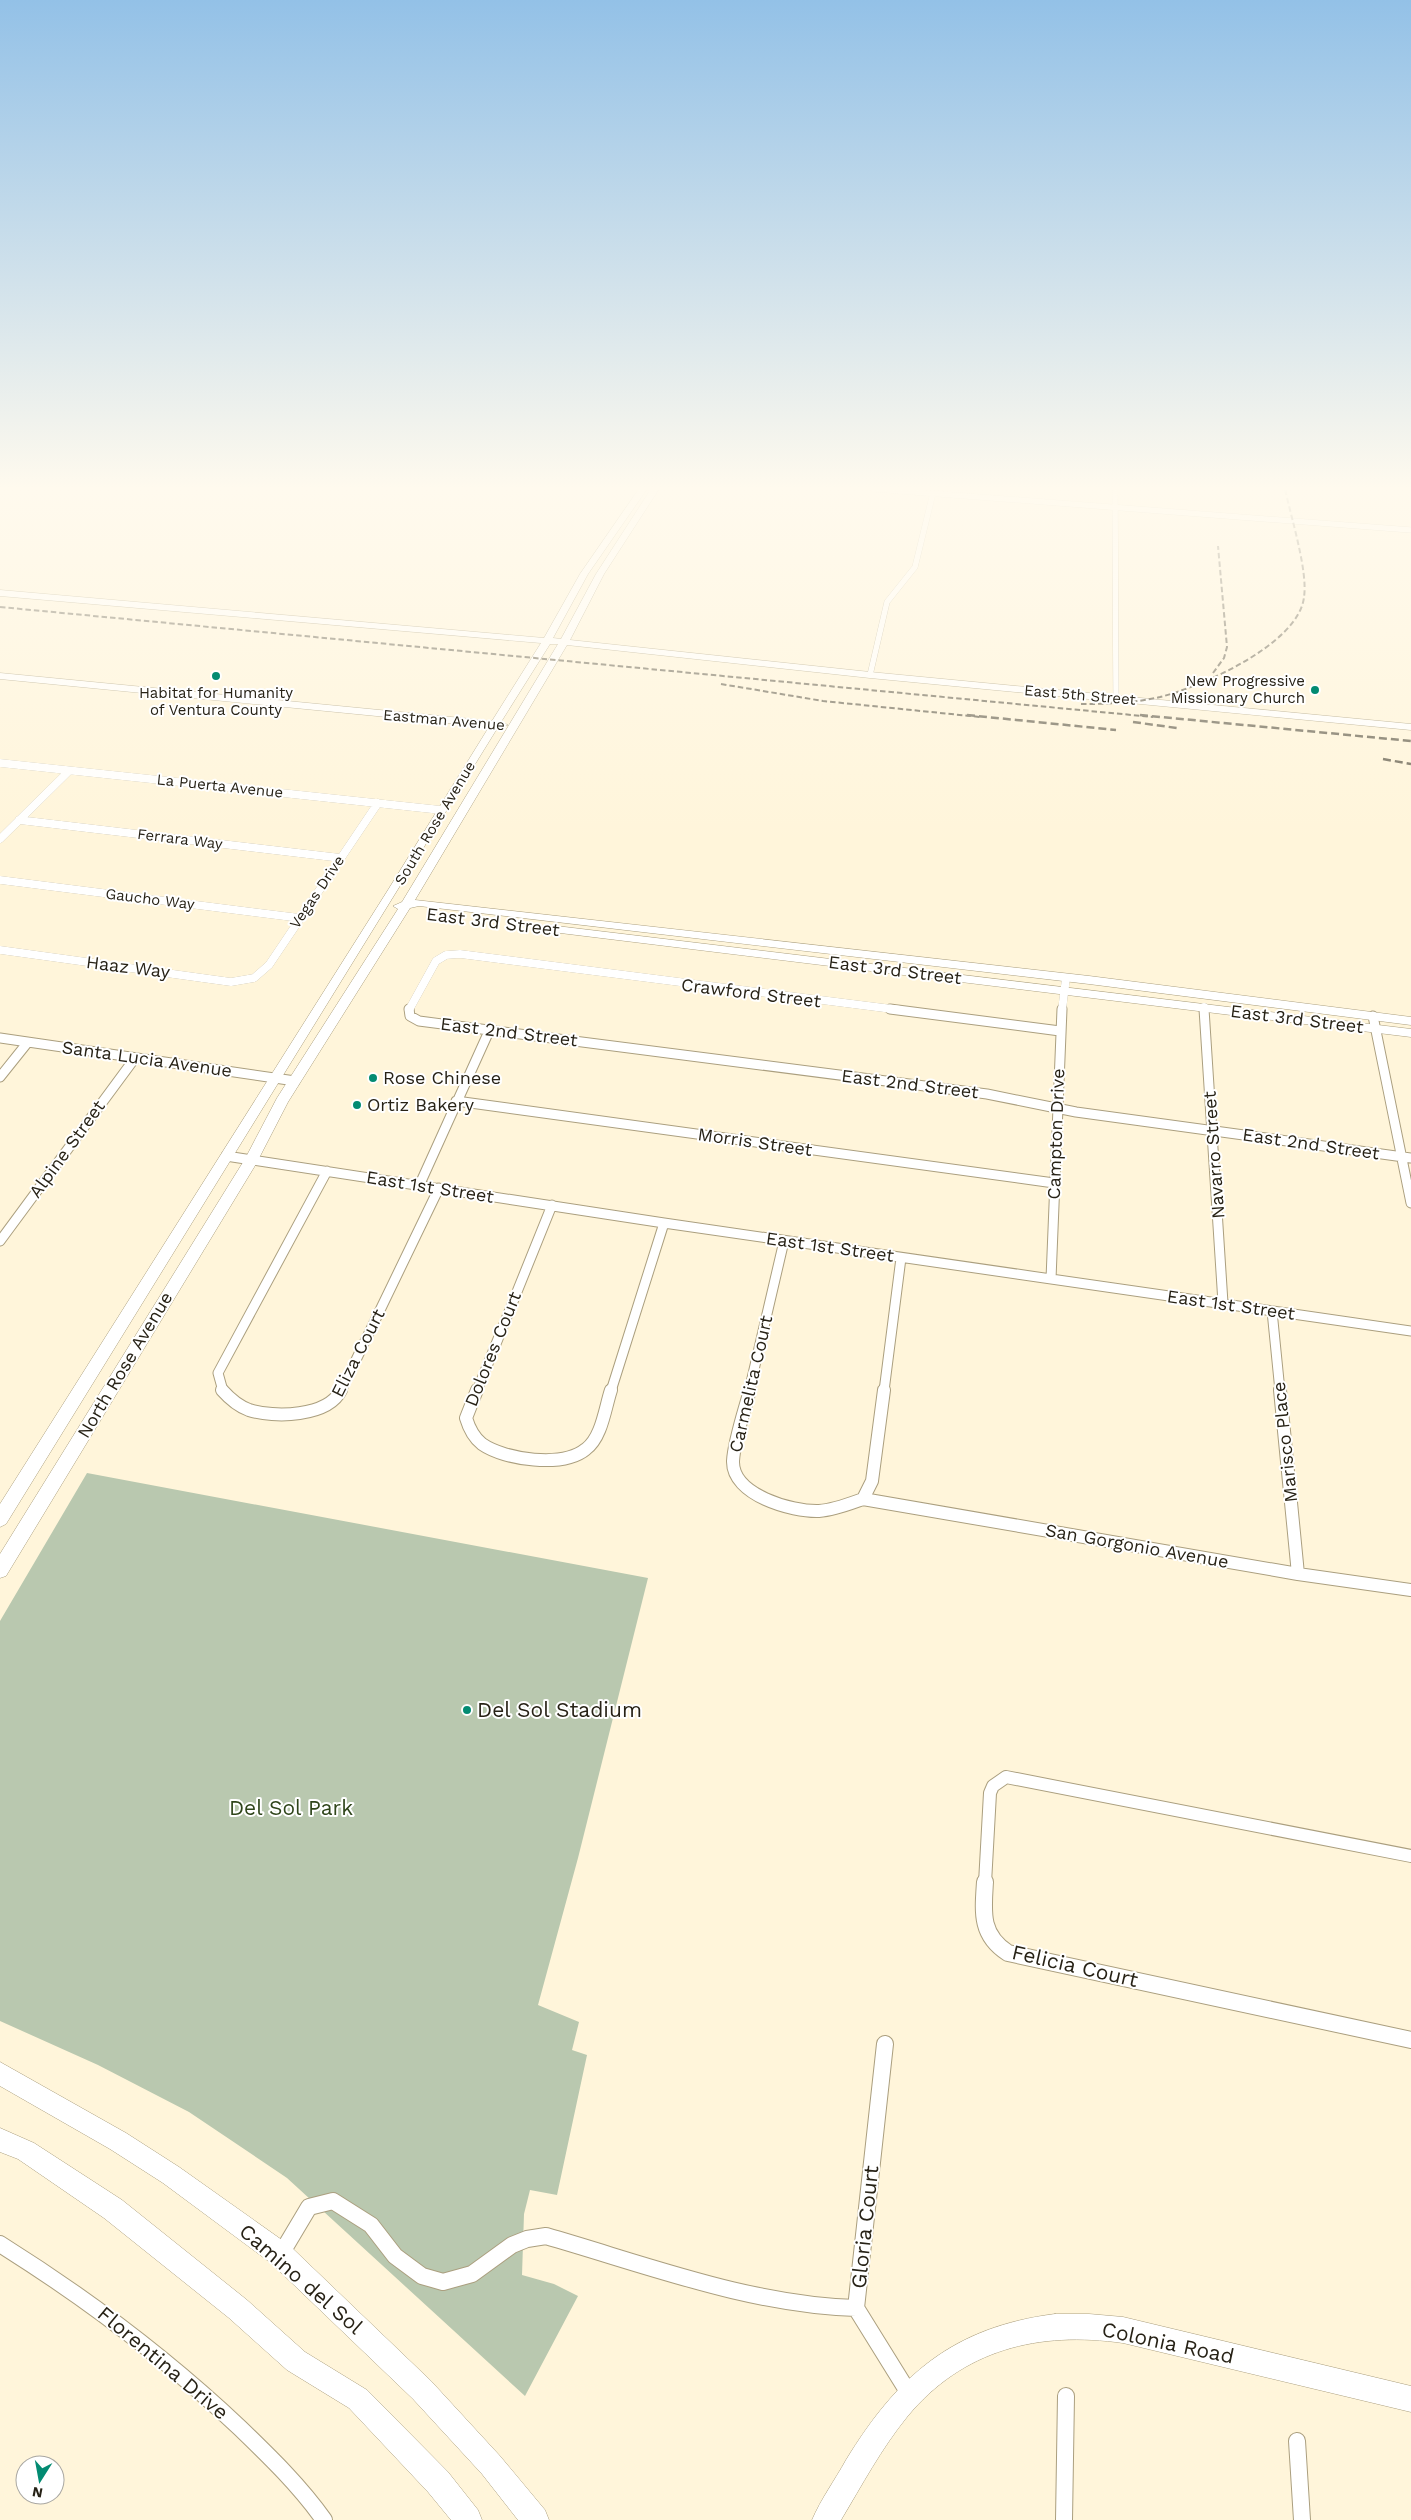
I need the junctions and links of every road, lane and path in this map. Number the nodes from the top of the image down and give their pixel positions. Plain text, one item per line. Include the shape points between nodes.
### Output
1 (151, 607) edge
2 (566, 607) edge
3 (583, 607) edge
4 (886, 607) edge
5 (1116, 607) edge
6 (546, 643) junction
7 (562, 645) junction
8 (870, 675) junction
9 (0, 676) edge
10 (1116, 699) junction
11 (1411, 726) edge
12 (494, 727) junction
13 (510, 729) junction
14 (0, 763) edge
15 (68, 770) junction
16 (378, 804) junction
17 (441, 810) junction
18 (19, 820) junction
19 (0, 839) edge
20 (341, 858) junction
21 (0, 880) edge
22 (385, 904) junction
23 (405, 907) junction
24 (300, 918) junction
25 (0, 950) edge
26 (442, 956) joint
27 (255, 979) joint
28 (1065, 984) junction
29 (334, 987) junction
30 (1204, 1007) junction
31 (1256, 1007) junction
32 (1411, 1021) edge
33 (1374, 1023) junction
34 (490, 1029) junction
35 (1060, 1032) junction
36 (1411, 1033) edge
37 (0, 1038) edge
38 (28, 1042) junction
39 (313, 1053) junction
40 (135, 1058) junction
41 (0, 1077) edge
42 (276, 1077) junction
43 (295, 1081) junction
44 (456, 1101) junction
45 (1057, 1108) junction
46 (1212, 1131) junction
47 (226, 1156) junction
48 (1406, 1157) edge
49 (251, 1160) junction
50 (327, 1171) junction
51 (1054, 1183) junction
52 (419, 1186) junction
53 (439, 1188) junction
54 (1411, 1202) edge
55 (552, 1205) junction
56 (664, 1223) junction
57 (784, 1240) junction
58 (0, 1241) edge
59 (901, 1258) junction
60 (1051, 1279) junction
61 (1223, 1304) junction
62 (1272, 1311) junction
63 (1411, 1331) edge
64 (863, 1499) junction
65 (0, 1519) edge
66 (2, 1564) edge
67 (1298, 1574) junction
68 (1411, 1590) edge
69 (1411, 1856) edge
70 (1411, 2040) edge
71 (884, 2044) dead end
72 (0, 2073) edge
73 (0, 2140) edge
74 (0, 2244) edge
75 (280, 2254) junction
76 (856, 2308) junction
77 (910, 2395) junction
78 (1066, 2396) dead end
79 (1411, 2399) edge
80 (1297, 2441) dead end
81 (324, 2520) edge
82 (468, 2520) edge
83 (535, 2520) edge
84 (826, 2520) edge
85 (1064, 2520) edge
86 (1302, 2520) edge

1 - 6 main road, East 5th Street
2 - 6 main road, South Rose Avenue
3 - 7 main road, South Rose Avenue
4 - 8 street
5 - 10 street
6 - 7 main road, East 5th Street
6 - 12 main road, South Rose Avenue
7 - 8 main road, East 5th Street
7 - 13 main road, South Rose Avenue
8 - 10 main road, East 5th Street
9 - 12 main road, Eastman Avenue
10 - 11 main road, East 5th Street
12 - 13 main road, Eastman Avenue
12 - 17 main road, South Rose Avenue
13 - 23 main road, South Rose Avenue
14 - 15 street, La Puerta Avenue
15 - 16 street, La Puerta Avenue
15 - 18 street
16 - 17 street, La Puerta Avenue
16 - 20 street, Vegas Drive
17 - 22 main road, South Rose Avenue
18 - 19 street
18 - 20 street, Ferrara Way
20 - 24 street, Vegas Drive
21 - 24 street, Gaucho Way
22 - 23 main road, East 3rd Street
22 - 29 main road, South Rose Avenue
23 - 28 main road, East 3rd Street via 412,912
23 - 39 main road, South Rose Avenue
24 - 27 street, Vegas Drive via 267,970
25 - 27 street, Haaz Way via 232,982
26 - 34 street, East 2nd Street via 432,966 411,1003 410,1016 419,1021
26 - 35 street, Crawford Street via 460,954
28 - 30 main road, East 3rd Street
28 - 31 main road, East 3rd Street
28 - 35 street, Campton Drive
29 - 39 main road via 338,995 306,1045
29 - 42 main road, South Rose Avenue
30 - 31 main road, East 3rd Street
30 - 46 street, Navarro Street
31 - 33 main road, East 3rd Street
32 - 33 main road, East 3rd Street
33 - 36 main road, East 3rd Street
33 - 48 street
34 - 44 street
34 - 45 street, East 2nd Street via 987,1094
35 - 45 street, Campton Drive
37 - 38 street, Santa Lucia Avenue
38 - 40 street, Santa Lucia Avenue
38 - 41 street
39 - 43 main road, South Rose Avenue
40 - 42 street, Santa Lucia Avenue
40 - 58 street, Alpine Street
42 - 43 street, Santa Lucia Avenue
42 - 47 main road, South Rose Avenue
43 - 49 main road, South Rose Avenue
44 - 51 street, Morris Street
44 - 52 street
45 - 46 street, East 2nd Street
45 - 51 street, Campton Drive
46 - 48 street, East 2nd Street
46 - 61 street, Navarro Street
47 - 49 street, East 1st Street
47 - 65 main road, North Rose Avenue
48 - 54 street
49 - 50 street, East 1st Street
49 - 66 main road, North Rose Avenue
50 - 52 street, East 1st Street
50 - 53 street, Eliza Court via 218,1373 220,1388 229,1398 254,1411 272,1415 305,1413 323,1408 338,1396
51 - 60 street, Campton Drive
52 - 53 street, East 1st Street
53 - 55 street, East 1st Street
55 - 56 street, East 1st Street
55 - 56 street, Dolores Court via 466,1418 470,1433 486,1446 515,1458 573,1456 583,1452 596,1438
56 - 57 street, East 1st Street
57 - 59 street, East 1st Street
57 - 64 street, Carmelita Court via 733,1462 738,1476 749,1488 777,1503 818,1511 843,1507
59 - 60 street, East 1st Street
59 - 64 street via 872,1481
60 - 61 street, East 1st Street
61 - 62 street, East 1st Street
62 - 63 street, East 1st Street
62 - 67 street, Marisco Place
64 - 67 street, San Gorgonio Avenue
67 - 68 street, San Gorgonio Avenue
69 - 70 street, Felicia Court via 1006,1777 993,1786 990,1793 983,1918 987,1934 996,1946 1008,1953
71 - 76 street, Gloria Court
72 - 75 main road, Camino del Sol via 171,2175
73 - 82 main road via 26,2151 113,2209 238,2309 296,2361 358,2399 433,2476
74 - 81 street, Florentina Drive via 58,2279 128,2329 209,2398 291,2477
75 - 76 street via 309,2207 333,2201 371,2225 395,2256 422,2276 443,2282 472,2274 527,2238 546,2236 730,2289 824,2307
75 - 83 main road, Camino del Sol via 422,2390 491,2465
76 - 77 street, Gloria Court
77 - 79 main road, Colonia Road via 935,2373 969,2351 992,2341 1036,2329 1077,2326 1123,2330
77 - 84 main road, Colonia Road via 874,2442
78 - 85 street
80 - 86 street

